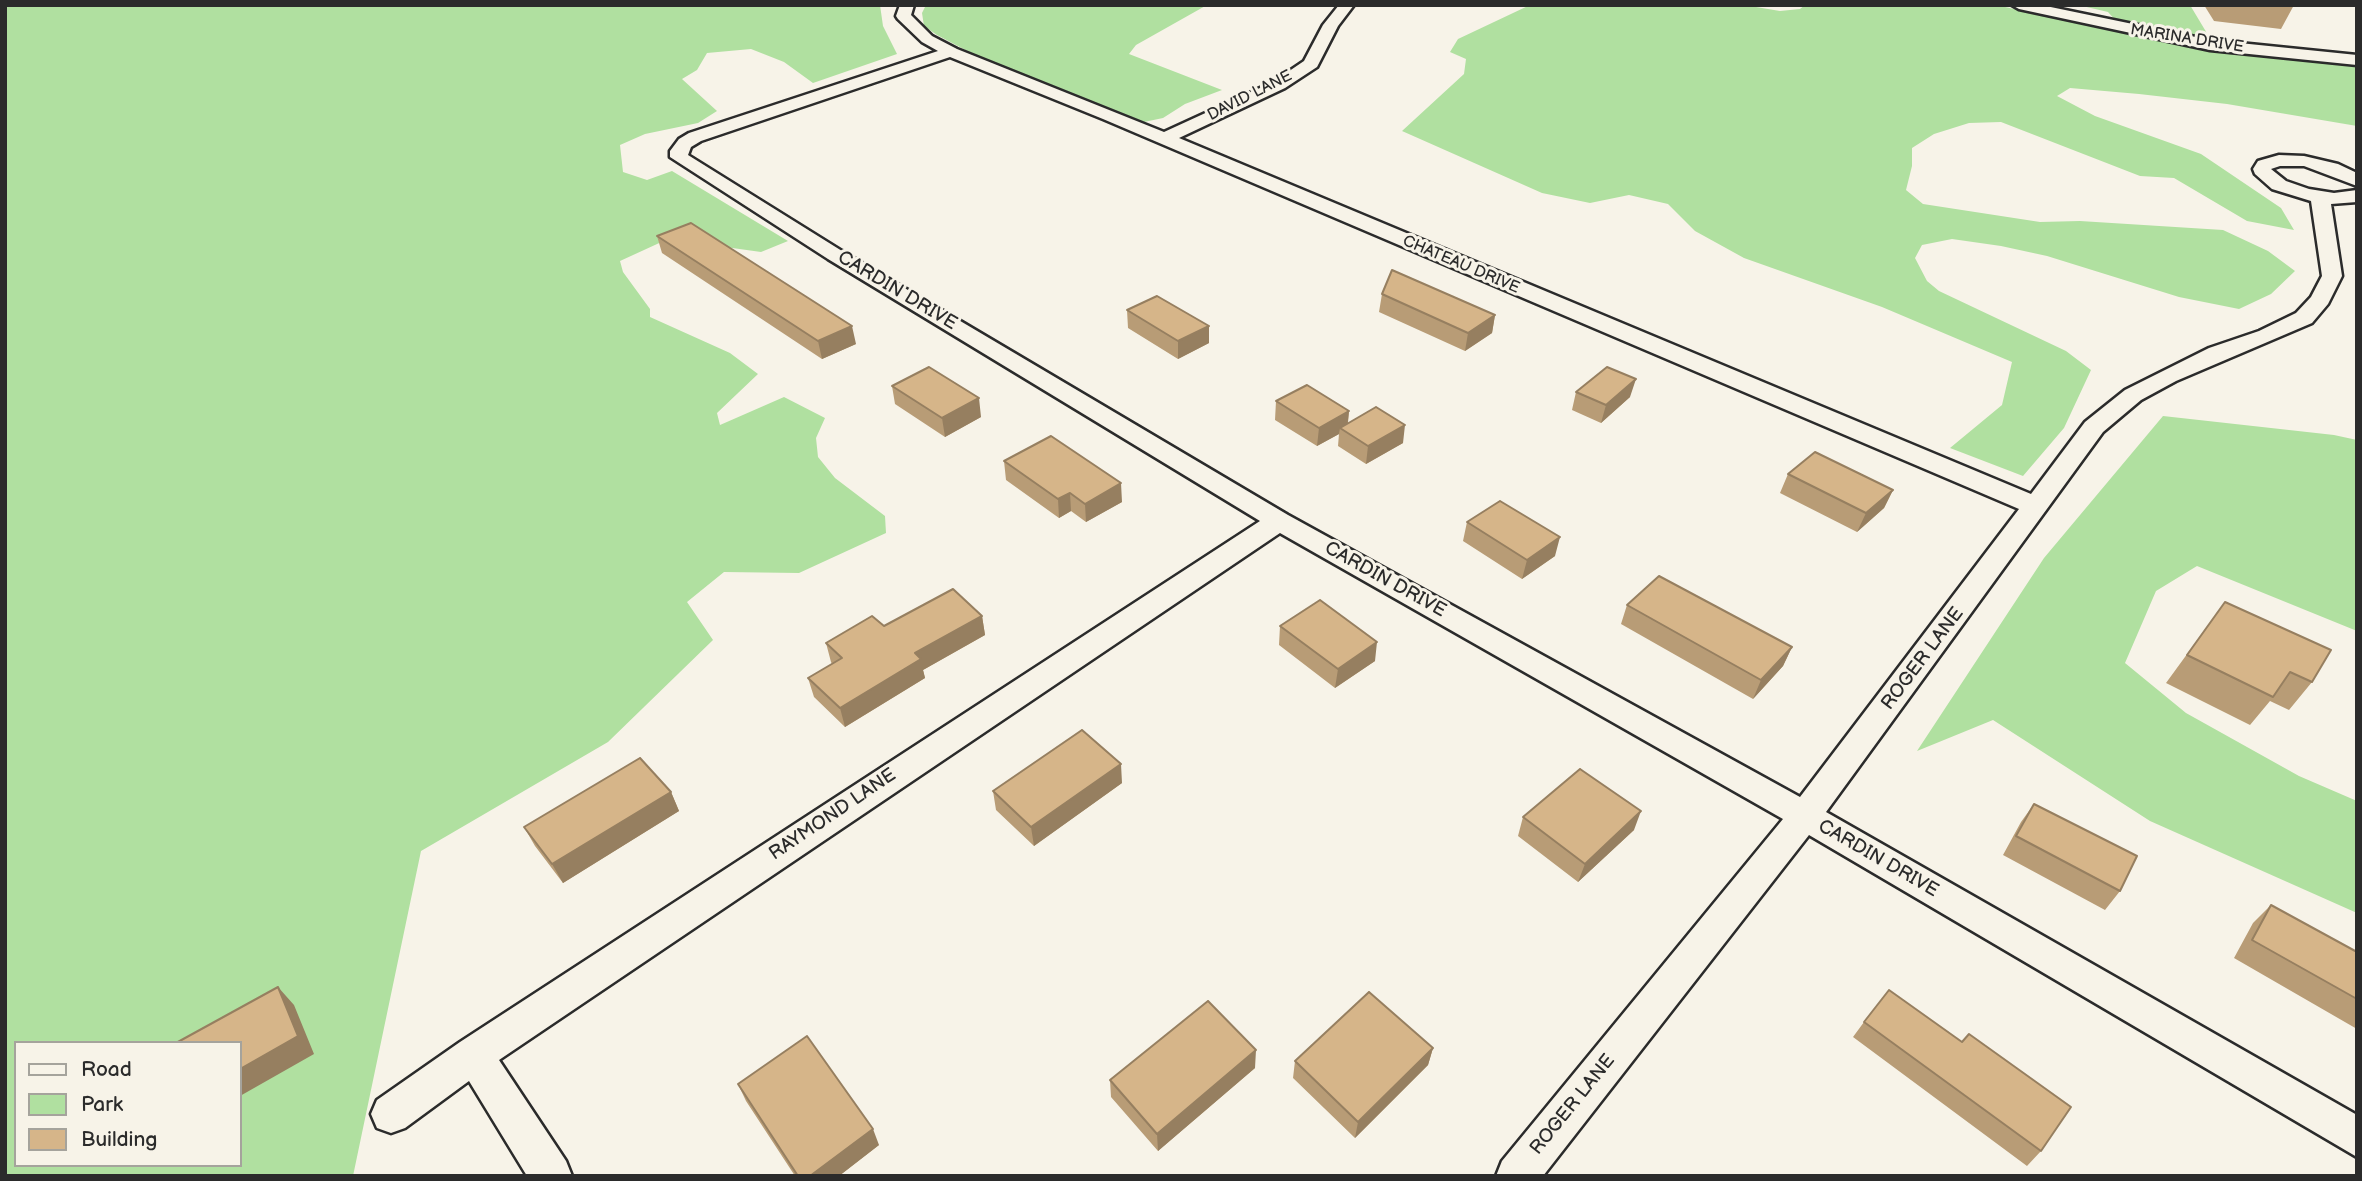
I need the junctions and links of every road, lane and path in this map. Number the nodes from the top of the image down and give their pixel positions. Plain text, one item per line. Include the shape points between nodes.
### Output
1 (906, 5) edge
2 (1346, 5) edge
3 (2019, 5) edge
4 (951, 52) junction
5 (2357, 60) edge
6 (1164, 138) junction
7 (2357, 180) edge
8 (2357, 196) edge
9 (2320, 197) junction
10 (2332, 276) junction
11 (2357, 283) edge
12 (2036, 506) junction
13 (1279, 521) junction
14 (1805, 816) junction
15 (474, 1055) junction
16 (391, 1114) dead end
17 (2357, 1137) edge
18 (551, 1176) edge
19 (1517, 1176) edge

1 - 4 street, CHATEAU DRIVE via 903,16
2 - 6 street, DAVID LANE via 1311,64 1279,85
3 - 5 street, MARINA DRIVE via 2210,45
4 - 6 street, CHATEAU DRIVE
4 - 13 street, CARDIN DRIVE via 695,137 685,143 679,157
6 - 12 street, CHATEAU DRIVE
7 - 9 street via 2304,161 2264,164 2264,174 2279,185
8 - 9 street
9 - 10 street
10 - 11 street
10 - 12 street, ROGER LANE via 2304,318 2192,365 2118,406 2094,426
12 - 14 street, ROGER LANE
13 - 14 street, CARDIN DRIVE
13 - 15 street, RAYMOND LANE
14 - 17 street, CARDIN DRIVE
14 - 19 street, ROGER LANE
15 - 16 street, RAYMOND LANE
15 - 18 street

